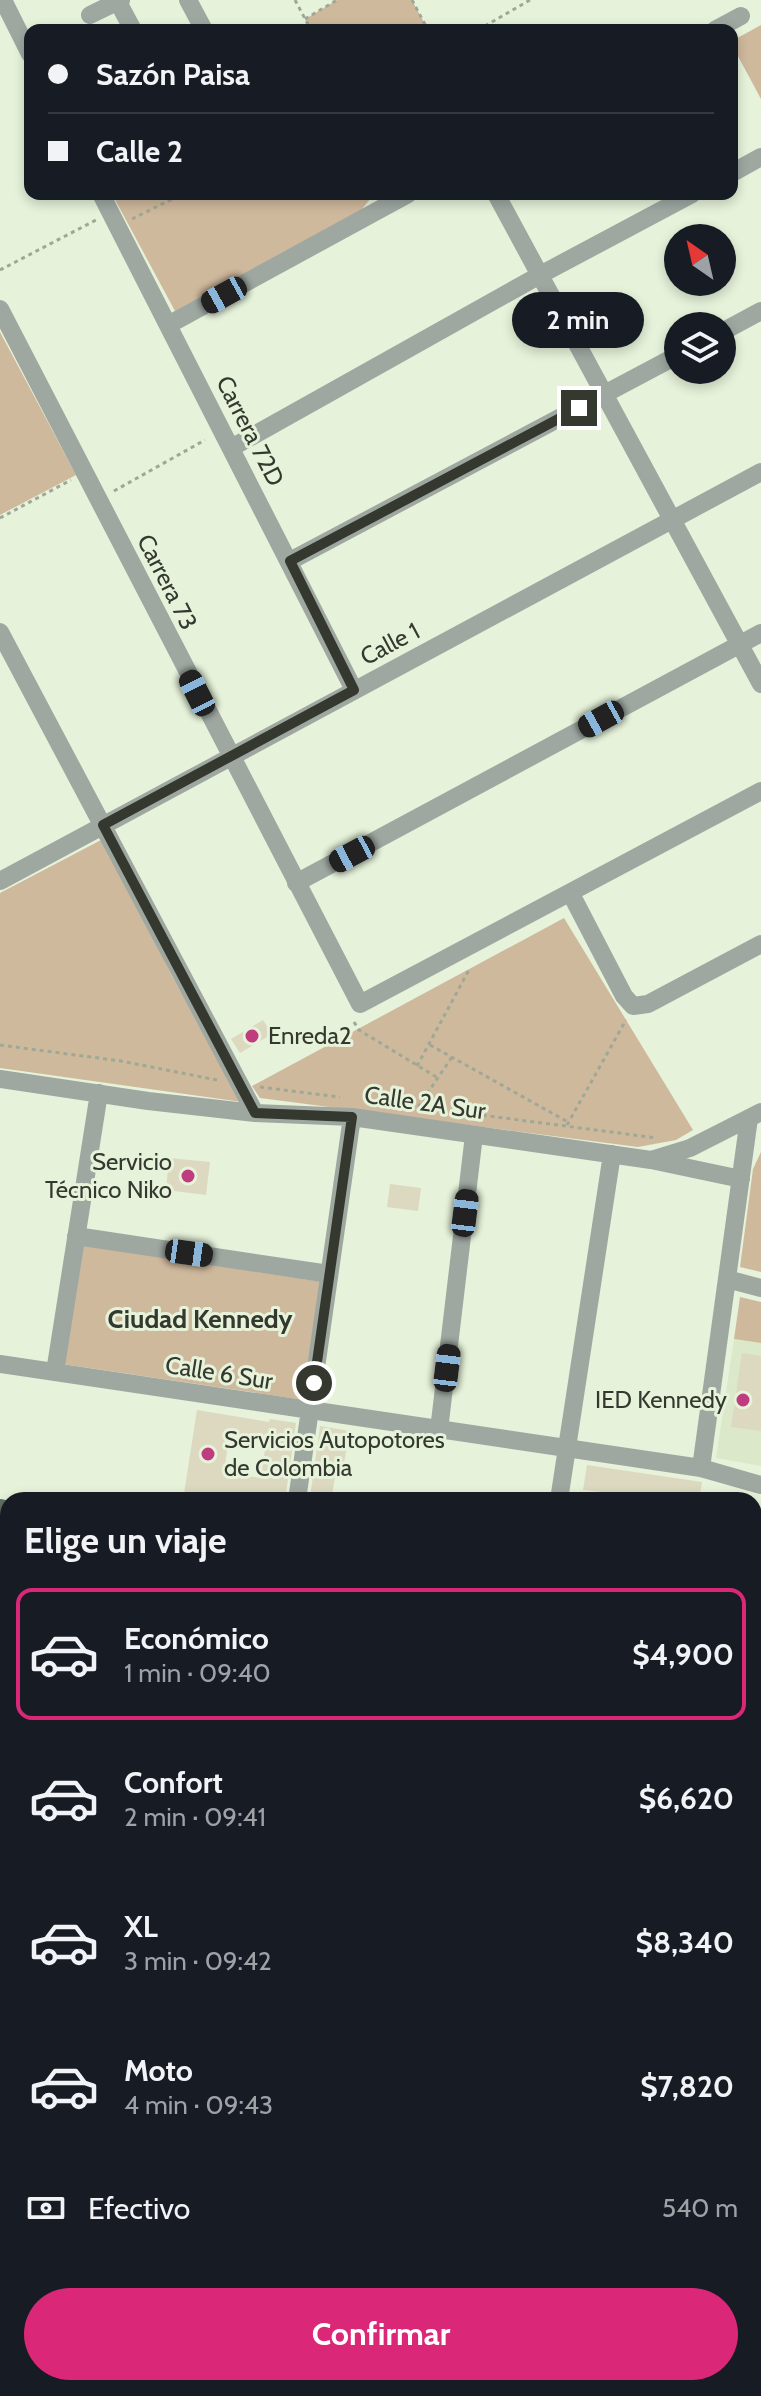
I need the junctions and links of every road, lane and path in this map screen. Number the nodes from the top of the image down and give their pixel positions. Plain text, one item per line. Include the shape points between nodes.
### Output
1 (3, 0) edge
2 (188, 0) edge
3 (295, 0) edge
4 (337, 0) edge
5 (412, 0) edge
6 (530, 0) edge
7 (120, 1) edge
8 (90, 15) dead end
9 (741, 16) dead end
10 (305, 19) junction
11 (130, 24) edge
12 (199, 24) edge
13 (308, 24) edge
14 (425, 24) edge
15 (488, 24) edge
16 (726, 24) edge
17 (24, 42) edge
18 (761, 157) edge
19 (738, 170) edge
20 (104, 200) edge
21 (166, 200) edge
22 (397, 200) edge
23 (499, 200) edge
24 (681, 200) edge
25 (114, 219) junction
26 (0, 270) edge
27 (540, 275) junction
28 (0, 309) edge
29 (761, 311) edge
30 (736, 324) edge
31 (168, 325) junction
32 (664, 362) edge
33 (605, 394) junction
34 (222, 431) junction
35 (231, 448) junction
36 (761, 472) edge
37 (85, 473) junction
38 (106, 495) dead end
39 (0, 518) edge
40 (671, 520) junction
41 (290, 561) junction
42 (0, 632) edge
43 (761, 633) edge
44 (740, 644) junction
45 (761, 684) edge
46 (354, 690) junction
47 (231, 757) junction
48 (761, 791) edge
49 (103, 825) junction
50 (0, 881) edge
51 (296, 883) junction
52 (571, 894) junction
53 (761, 944) edge
54 (465, 949) junction
55 (360, 1004) junction
56 (633, 1006) junction
57 (0, 1045) edge
58 (430, 1045) junction
59 (452, 1057) junction
60 (417, 1066) junction
61 (438, 1078) junction
62 (0, 1079) edge
63 (239, 1084) junction
64 (99, 1093) junction
65 (343, 1097) dead end
66 (433, 1109) dead end
67 (255, 1113) junction
68 (755, 1115) edge
69 (352, 1117) junction
70 (568, 1124) junction
71 (407, 1125) junction
72 (474, 1135) junction
73 (661, 1138) dead end
74 (566, 1148) junction
75 (612, 1154) junction
76 (651, 1160) junction
77 (741, 1179) junction
78 (76, 1236) junction
79 (329, 1274) junction
80 (727, 1279) junction
81 (761, 1288) edge
82 (0, 1364) edge
83 (55, 1372) junction
84 (310, 1411) junction
85 (439, 1430) junction
86 (568, 1449) junction
87 (701, 1468) junction
88 (761, 1485) edge
89 (298, 1492) edge
90 (560, 1492) edge

1 - 17 street
2 - 12 street
3 - 10 path
4 - 10 path
5 - 14 path
6 - 15 path
7 - 8 street
7 - 11 street
9 - 16 street
10 - 13 path
18 - 19 street
20 - 25 street, Carrera 72D
21 - 25 path
22 - 31 street
23 - 27 street
24 - 27 street
25 - 26 path
25 - 31 street, Carrera 72D
27 - 33 street
27 - 35 street
28 - 37 street, Carrera 73
29 - 30 street
31 - 34 street, Carrera 72D
32 - 33 street
33 - 40 street
33 - 41 street
34 - 35 street, Carrera 72D
34 - 38 path
35 - 41 street, Carrera 72D
36 - 40 street, Calle 1
37 - 39 path
37 - 47 street, Carrera 73
40 - 44 street
40 - 46 street, Calle 1
41 - 46 street, Carrera 72D
42 - 49 street
43 - 44 street
44 - 45 street
44 - 51 street
46 - 47 street, Calle 1
47 - 49 street, Calle 1
47 - 51 street, Carrera 73
48 - 52 street
49 - 50 street, Calle 1
49 - 63 street
51 - 55 street, Carrera 73
52 - 54 street
52 - 56 street
53 - 56 street via 648,1004
54 - 55 street
54 - 58 path via 470,971
55 - 60 path via 354,1021 359,1030
56 - 70 path
57 - 63 path
58 - 59 path
58 - 60 path
59 - 61 path
59 - 70 path
60 - 61 path
61 - 71 path
62 - 64 street, Calle 2A Sur
63 - 65 path
63 - 67 street
64 - 67 street, Calle 2A Sur
64 - 78 street
66 - 70 path
67 - 69 street, Calle 2A Sur
68 - 76 street, Calle 2A Sur via 690,1148
68 - 77 street
69 - 71 street, Calle 2A Sur
69 - 79 street
70 - 73 path
70 - 74 path
71 - 72 street, Calle 2A Sur
72 - 74 street, Calle 2A Sur
72 - 85 street
74 - 75 street, Calle 2A Sur
75 - 76 street, Calle 2A Sur
75 - 86 street
76 - 77 street, Calle 2A Sur
77 - 80 street
78 - 79 street
78 - 83 street
79 - 84 street
80 - 81 street
80 - 87 street
82 - 83 street, Calle 6 Sur
83 - 84 street, Calle 6 Sur
84 - 85 street, Calle 6 Sur
84 - 89 street
85 - 86 street, Calle 6 Sur
86 - 87 street, Calle 6 Sur
86 - 90 street
87 - 88 street, Calle 6 Sur

